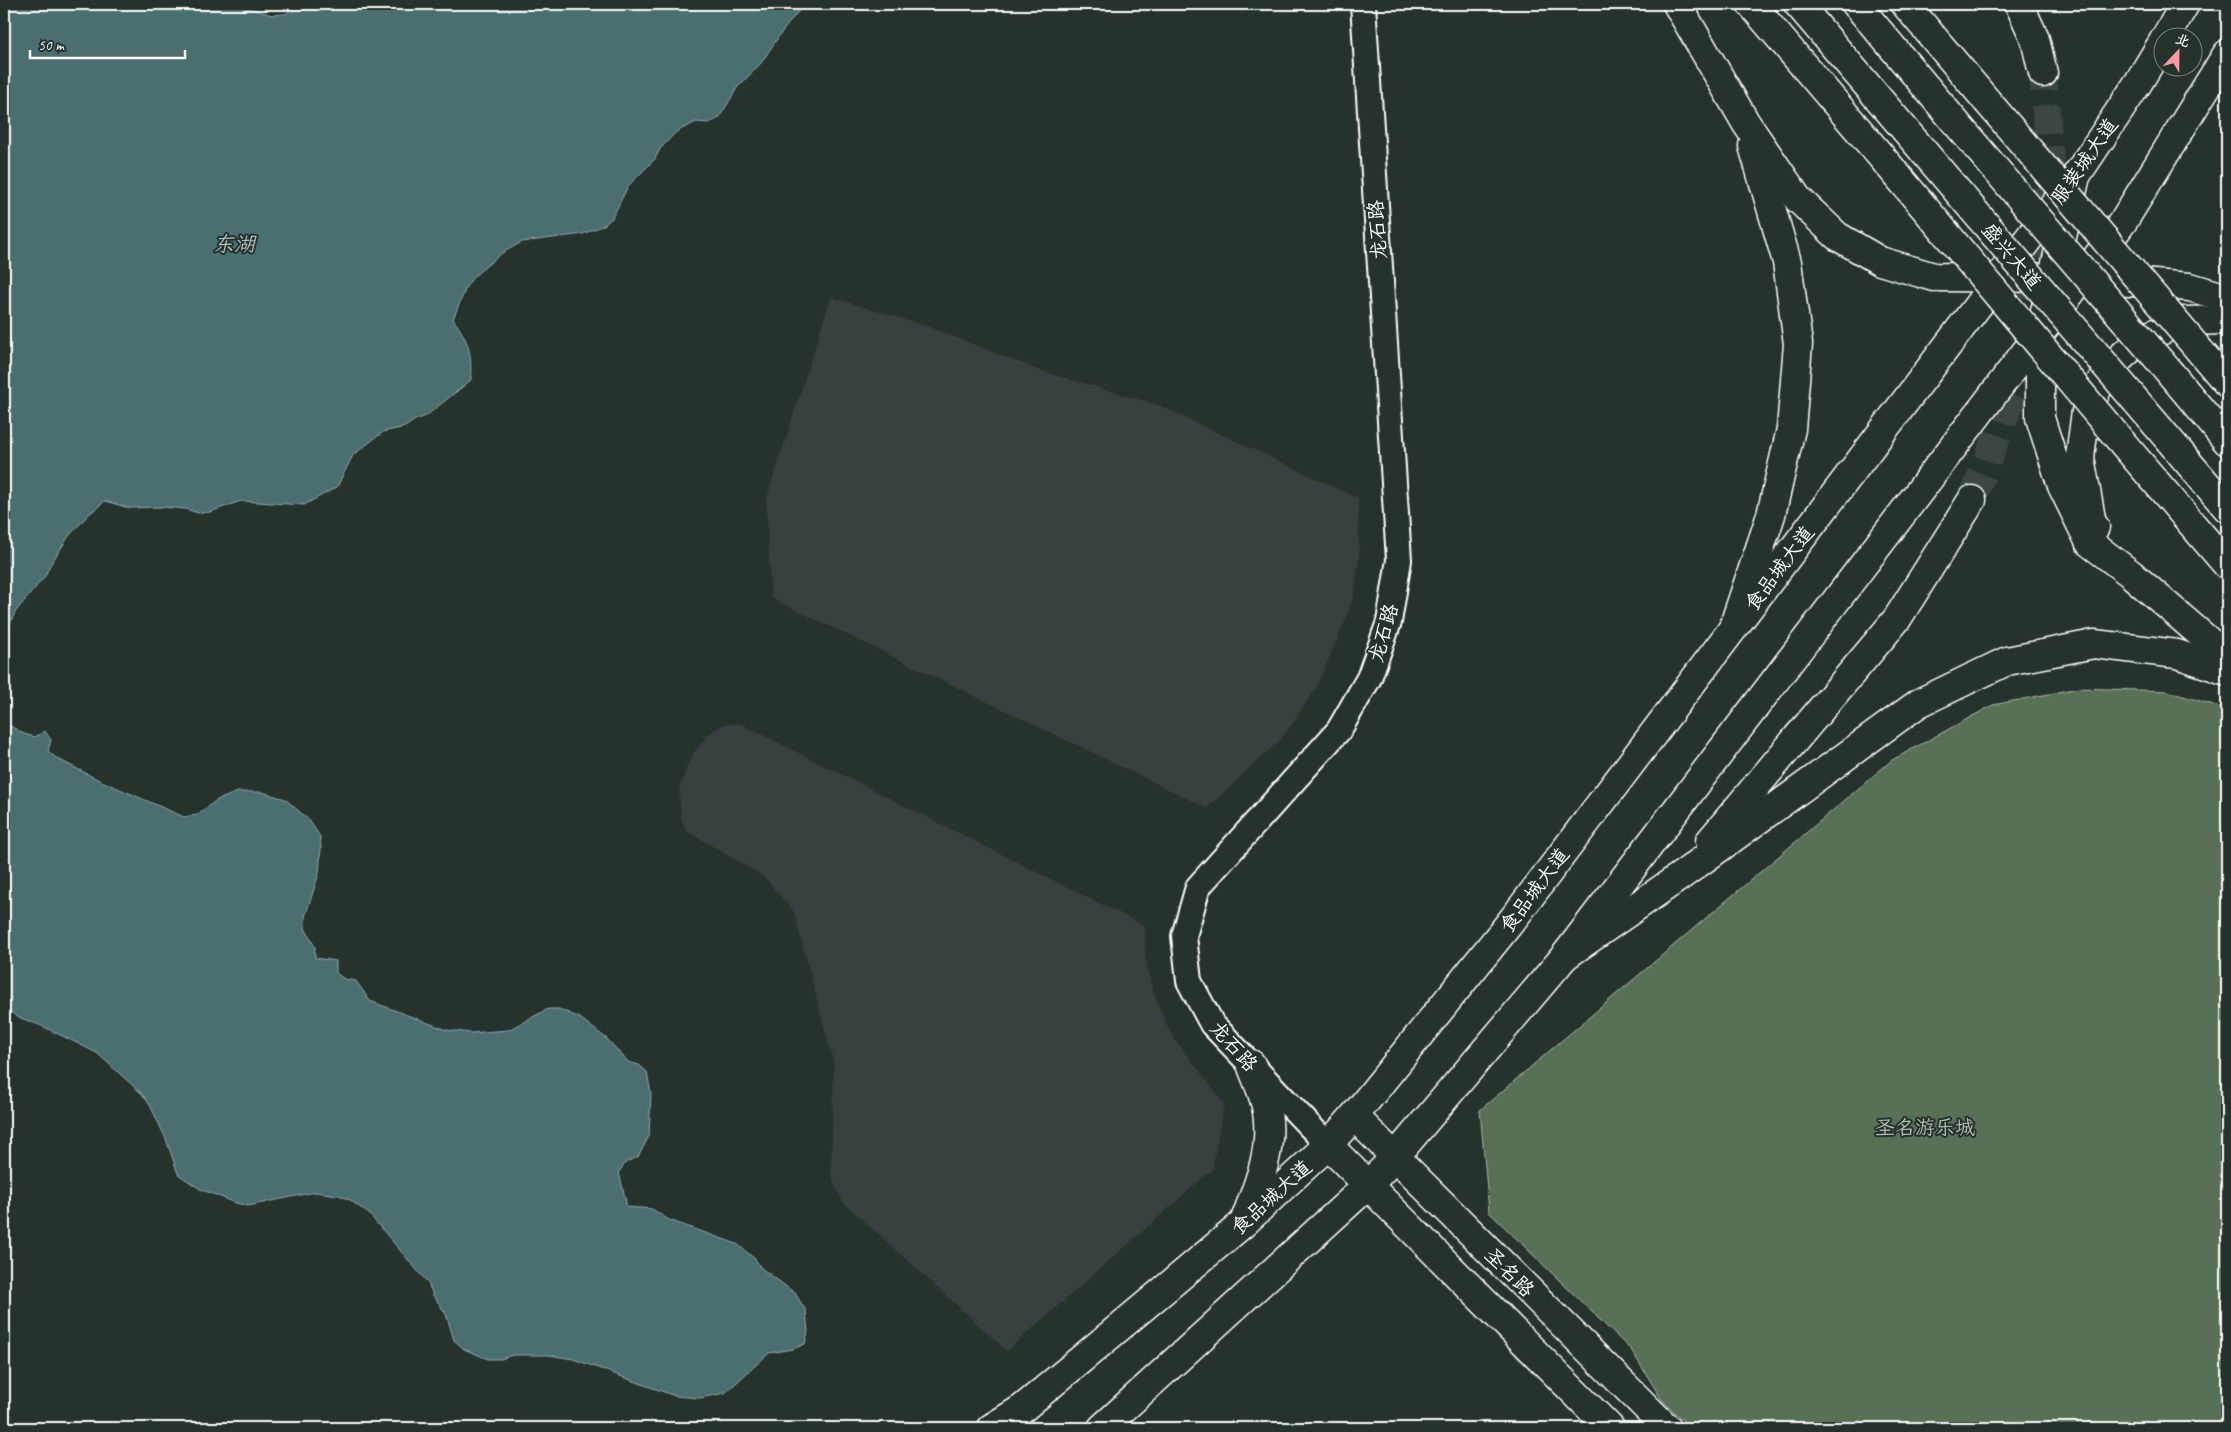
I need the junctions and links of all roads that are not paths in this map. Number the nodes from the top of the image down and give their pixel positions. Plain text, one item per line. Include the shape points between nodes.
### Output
1 (1363, 4) edge
2 (1677, 4) edge
3 (1751, 4) edge
4 (1798, 4) edge
5 (1856, 4) edge
6 (1904, 4) edge
7 (2019, 4) edge
8 (2185, 4) edge
9 (2171, 28) edge
10 (2227, 54) edge
11 (2154, 55) edge
12 (2044, 73) tunnel mouth
13 (1746, 123) junction
14 (2076, 176) junction
15 (1999, 278) junction
16 (2053, 278) junction
17 (2082, 278) junction
18 (2227, 298) edge
19 (2227, 320) edge
20 (2040, 333) junction
21 (2227, 383) edge
22 (2227, 440) edge
23 (1972, 500) tunnel mouth
24 (2227, 508) edge
25 (2227, 565) edge
26 (2131, 574) junction
27 (1733, 628) junction
28 (2227, 657) edge
29 (2227, 671) edge
30 (1682, 875) junction
31 (1565, 956) junction
32 (1251, 1064) junction
33 (1354, 1116) junction
34 (1328, 1145) junction
35 (1395, 1157) junction
36 (1367, 1186) junction
37 (1245, 1222) junction
38 (991, 1428) edge
39 (1102, 1428) edge
40 (1610, 1428) edge
41 (1666, 1428) edge

1 - 32 street, 龙石路 via 1399,560 1386,631 1369,678 1340,730 1198,887 1184,936 1189,982 1212,1024
2 - 13 main road
3 - 25 main road, bridge
4 - 24 main road, 盛兴大道, bridge
5 - 22 main road, bridge
6 - 21 main road, bridge
7 - 12 main road
8 - 9 main road, 服装城大道
10 - 17 main road via 2124,220
11 - 14 main road, 服装城大道
13 - 15 main road via 1798,199 1837,236 1880,262 1934,277
13 - 27 main road via 1787,262 1798,344 1791,429 1772,515
14 - 15 main road, 服装城大道
14 - 16 main road
15 - 16 main road
15 - 27 main road, 食品城大道
16 - 17 main road
16 - 20 main road
17 - 18 main road via 2190,287
17 - 20 main road
19 - 26 main road via 2184,321 2141,339 2107,370 2086,411 2080,456 2092,524
20 - 26 main road via 2040,418 2062,486 2090,543
20 - 31 main road
23 - 30 main road via 1897,619
26 - 28 main road
27 - 33 main road, 食品城大道 via 1513,918
29 - 30 main road via 2178,654 2094,644 2007,661 1919,703
30 - 31 main road
31 - 35 main road
32 - 34 street, 龙石路
32 - 37 main road via 1267,1111 1268,1146 1261,1178
33 - 34 main road, 食品城大道
33 - 35 main road, 圣名路
34 - 36 main road, 圣名路
34 - 37 main road, 食品城大道
35 - 36 main road
35 - 41 main road, 圣名路
36 - 39 main road
36 - 40 main road, 圣名路
37 - 38 main road, 食品城大道 via 1023,1408

